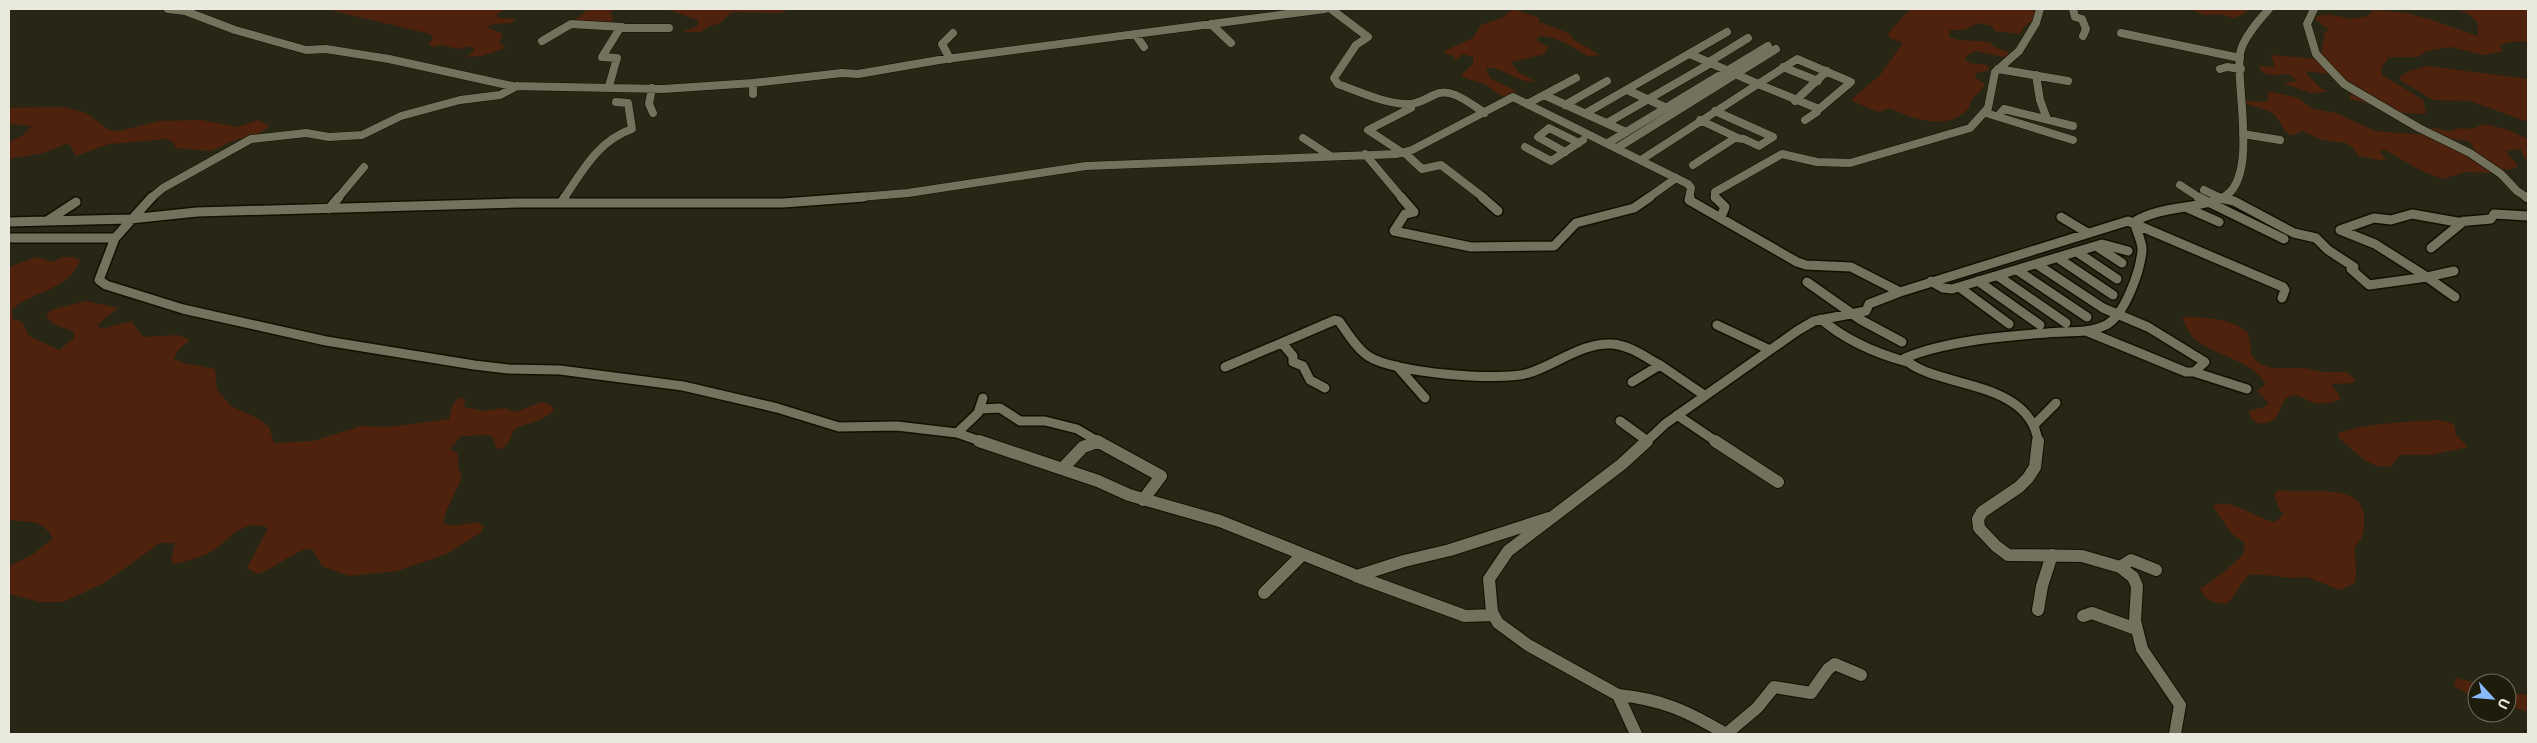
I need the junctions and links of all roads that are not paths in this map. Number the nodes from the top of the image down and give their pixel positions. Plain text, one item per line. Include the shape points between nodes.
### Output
1 (168, 9) edge
2 (1325, 9) edge
3 (1331, 9) edge
4 (2040, 9) edge
5 (2073, 9) edge
6 (2269, 9) edge
7 (2314, 9) edge
8 (1211, 24) junction
9 (622, 28) junction
10 (669, 28) dead end
11 (1727, 32) dead end
12 (2120, 33) dead end
13 (953, 34) dead end
14 (1135, 34) junction
15 (2083, 36) dead end
16 (1748, 38) dead end
17 (542, 41) dead end
18 (1231, 43) dead end
19 (1144, 47) dead end
20 (1690, 54) junction
21 (2240, 58) junction
22 (950, 59) junction
23 (1710, 63) junction
24 (1784, 67) junction
25 (1998, 69) junction
26 (2220, 69) dead end
27 (2241, 69) junction
28 (1729, 71) junction
29 (1827, 71) junction
30 (1737, 74) junction
31 (2036, 75) junction
32 (1576, 78) dead end
33 (1607, 81) dead end
34 (1818, 81) junction
35 (2068, 81) dead end
36 (753, 83) junction
37 (1758, 84) junction
38 (517, 86) junction
39 (609, 86) junction
40 (652, 88) junction
41 (1628, 90) junction
42 (753, 94) dead end
43 (1544, 95) junction
44 (1649, 99) junction
45 (616, 102) dead end
46 (1795, 102) junction
47 (1527, 104) junction
48 (1565, 105) junction
49 (1411, 108) dead end
50 (1667, 108) junction
51 (1816, 109) junction
52 (1715, 111) junction
53 (653, 112) dead end
54 (1485, 113) junction
55 (1586, 113) junction
56 (1986, 113) junction
57 (1998, 116) junction
58 (2047, 119) junction
59 (1700, 120) junction
60 (1806, 120) dead end
61 (1607, 123) junction
62 (2073, 126) dead end
63 (1626, 132) junction
64 (2244, 134) junction
65 (1590, 135) junction
66 (1303, 138) dead end
67 (1738, 138) junction
68 (2073, 140) dead end
69 (2280, 140) dead end
70 (1579, 143) junction
71 (1608, 143) junction
72 (1525, 147) dead end
73 (1617, 148) junction
74 (1565, 152) junction
75 (1404, 153) junction
76 (1365, 154) junction
77 (1329, 155) junction
78 (1641, 160) junction
79 (1693, 165) dead end
80 (364, 167) dead end
81 (1676, 178) junction
82 (2180, 185) dead end
83 (2204, 190) dead end
84 (2225, 198) junction
85 (2528, 198) edge
86 (76, 202) dead end
87 (2206, 202) junction
88 (560, 203) junction
89 (2184, 207) junction
90 (329, 209) junction
91 (1498, 211) dead end
92 (2528, 216) edge
93 (1721, 217) junction
94 (2061, 217) dead end
95 (130, 219) junction
96 (47, 221) junction
97 (2464, 221) junction
98 (9, 222) edge
99 (2134, 222) junction
100 (2219, 222) dead end
101 (2086, 232) junction
102 (9, 238) edge
103 (115, 238) junction
104 (2284, 238) dead end
105 (2096, 246) junction
106 (2430, 248) dead end
107 (2128, 251) dead end
108 (2077, 252) junction
109 (2058, 258) junction
110 (2122, 263) dead end
111 (2038, 265) junction
112 (2017, 270) junction
113 (2454, 270) dead end
114 (1998, 276) junction
115 (2427, 277) junction
116 (2117, 279) dead end
117 (1931, 281) junction
118 (1807, 282) dead end
119 (1978, 282) junction
120 (1959, 287) junction
121 (1900, 292) junction
122 (2113, 295) dead end
123 (2456, 297) dead end
124 (2282, 298) dead end
125 (1852, 314) junction
126 (2118, 315) junction
127 (2087, 317) dead end
128 (1821, 319) junction
129 (2066, 323) dead end
130 (2009, 324) dead end
131 (1717, 325) dead end
132 (2040, 325) dead end
133 (2086, 331) junction
134 (1888, 332) dead end
135 (1902, 342) junction
136 (1282, 343) junction
137 (1770, 350) junction
138 (1918, 352) junction
139 (1907, 362) junction
140 (1397, 366) junction
141 (1660, 366) junction
142 (1225, 367) dead end
143 (2194, 372) junction
144 (1632, 382) dead end
145 (1325, 388) dead end
146 (2246, 390) dead end
147 (1704, 395) junction
148 (983, 398) dead end
149 (1425, 398) dead end
150 (2056, 403) dead end
151 (981, 410) junction
152 (1677, 416) junction
153 (1620, 421) dead end
154 (2034, 425) junction
155 (957, 433) junction
156 (1646, 440) junction
157 (1097, 442) junction
158 (1062, 469) junction
159 (1778, 482) dead end
160 (1143, 500) junction
161 (1550, 518) junction
162 (1302, 555) junction
163 (2052, 555) junction
164 (2120, 567) junction
165 (2156, 570) dead end
166 (1355, 576) junction
167 (1264, 594) dead end
168 (2038, 610) dead end
169 (1493, 615) junction
170 (2083, 616) dead end
171 (2136, 629) junction
172 (1862, 675) dead end
173 (1618, 695) junction
174 (1636, 734) edge
175 (1726, 734) edge
176 (2174, 734) edge

1 - 38 street via 185,11 235,30 306,50 326,49 390,59
2 - 8 street
3 - 54 street via 1368,37 1356,44 1336,72 1334,78 1338,84 1388,101 1404,103 1416,103 1448,91
4 - 25 street via 2036,23 2019,51
5 - 15 street via 2075,18 2082,19 2086,29
6 - 21 street via 2243,47
7 - 85 street via 2307,24 2313,48 2340,81 2419,128 2470,153 2505,176 2517,191
8 - 14 street
8 - 18 street
9 - 10 street
9 - 17 street via 572,24
9 - 39 street via 602,57 617,58
11 - 20 street
12 - 21 street
13 - 22 street via 942,44
14 - 19 street
14 - 22 street
16 - 23 street
20 - 23 street
20 - 41 street
21 - 27 street
22 - 36 street via 858,74
23 - 28 street
23 - 44 street
24 - 29 street via 1799,58
24 - 34 street
24 - 37 street
25 - 31 street
25 - 56 street via 1992,77 1993,92
26 - 27 street
27 - 64 street
28 - 30 street
28 - 30 street via 1772,48
28 - 50 street
29 - 34 street
29 - 51 street via 1851,82 1821,109
30 - 37 street
30 - 73 street
31 - 35 street
31 - 58 street
32 - 43 street
33 - 48 street
34 - 46 street
36 - 40 street
36 - 42 street
37 - 46 street
37 - 52 street
38 - 39 street
38 - 95 street via 500,95 460,100 404,115 362,136 329,138 306,133 255,138 157,192
39 - 40 street
40 - 53 street via 649,104
41 - 44 street
41 - 55 street
43 - 47 street
43 - 48 street
44 - 50 street
44 - 61 street
45 - 88 street via 628,104 632,129 618,133 599,151
46 - 51 street
47 - 54 street via 1513,97
47 - 65 street
48 - 55 street
49 - 75 street via 1368,130
50 - 63 street
51 - 60 street via 1817,112
52 - 59 street
52 - 67 street via 1773,137 1759,146
54 - 75 street
55 - 61 street
56 - 57 street
56 - 93 street via 1970,128 1850,163 1817,162 1782,154 1715,192 1715,198 1725,207
57 - 58 street via 2004,109
57 - 68 street
58 - 62 street
59 - 67 street
59 - 78 street
61 - 63 street
63 - 71 street
64 - 69 street
64 - 84 street via 2238,174 2233,189
65 - 70 street
65 - 71 street
66 - 77 street
67 - 79 street
70 - 74 street
70 - 74 street via 1549,128 1538,137
71 - 73 street
72 - 74 street via 1551,161
73 - 78 street
75 - 76 street
75 - 91 street via 1422,169 1442,166
76 - 77 street
76 - 81 street via 1414,212 1405,214 1394,231 1470,247 1554,246 1576,223 1634,208
77 - 88 street via 1086,166 908,193 841,199 762,203
78 - 81 street
80 - 90 street
81 - 93 street via 1691,188 1689,200
82 - 87 street
83 - 84 street
84 - 87 street
84 - 115 street via 2294,233 2316,238 2354,267 2351,269 2353,273 2369,285
86 - 96 street
87 - 89 street
87 - 104 street
88 - 90 street
89 - 99 street via 2141,217
89 - 100 street
90 - 95 street via 197,212
92 - 97 street via 2494,214 2491,219
93 - 121 street via 1797,262 1812,266 1851,267
94 - 101 street
95 - 96 street
95 - 103 street
96 - 98 street
97 - 106 street
97 - 115 street via 2412,214 2389,221 2374,218 2340,230 2375,244
99 - 101 street
99 - 124 street via 2284,287
99 - 126 street via 2142,250 2126,304
101 - 117 street
102 - 103 street
103 - 155 street via 99,275 101,283 183,309 267,329 474,365 560,370 683,386 777,408 839,427 897,426
105 - 107 street via 2107,244
105 - 108 street
105 - 110 street
108 - 109 street
108 - 116 street
109 - 111 street
109 - 122 street
111 - 112 street
111 - 126 street
112 - 114 street
112 - 127 street
113 - 115 street
114 - 119 street
114 - 129 street
115 - 123 street
117 - 120 street via 1947,290
117 - 121 street
118 - 125 street
119 - 120 street
119 - 132 street
120 - 130 street
121 - 125 street via 1869,304 1866,311
125 - 128 street
125 - 135 street
126 - 133 street via 2108,324
126 - 143 street via 2148,327 2200,357 2205,362
128 - 137 street
128 - 139 street via 1852,341
131 - 137 street
133 - 138 street via 2021,335
133 - 143 street via 2186,372
134 - 135 street
135 - 138 street
136 - 140 street via 1336,320 1368,356
136 - 142 street
136 - 145 street via 1294,363 1302,365 1310,380
137 - 147 street
138 - 139 street via 1908,355 1905,358
139 - 154 street via 1928,374 2004,397
140 - 141 street via 1505,378 1523,375 1604,344 1623,347
140 - 149 street
141 - 144 street
141 - 147 street
143 - 146 street
147 - 152 street
148 - 151 street
150 - 154 street
151 - 155 street
151 - 157 street via 1000,408 1020,421 1045,421 1078,429
152 - 156 street
152 - 159 street
153 - 156 street
154 - 163 street via 2038,452 2032,474 2014,492 1981,512 1978,523 1999,550 2008,554
155 - 158 street
156 - 161 street via 1622,464
157 - 158 street via 1082,447
157 - 160 street via 1161,476
158 - 160 street
160 - 162 street via 1220,521
161 - 166 street
161 - 169 street via 1508,551 1497,564 1489,579
162 - 166 street
162 - 167 street
163 - 164 street via 2082,556
163 - 168 street
164 - 165 street via 2131,560
164 - 171 street via 2133,577 2137,586
166 - 169 street via 1465,616
169 - 173 street via 1498,623 1528,645
170 - 171 street via 2092,613
171 - 176 street via 2142,649 2180,705
172 - 175 street via 1835,664 1830,666 1811,693 1774,687 1757,708
173 - 174 street
173 - 175 street via 1670,702

